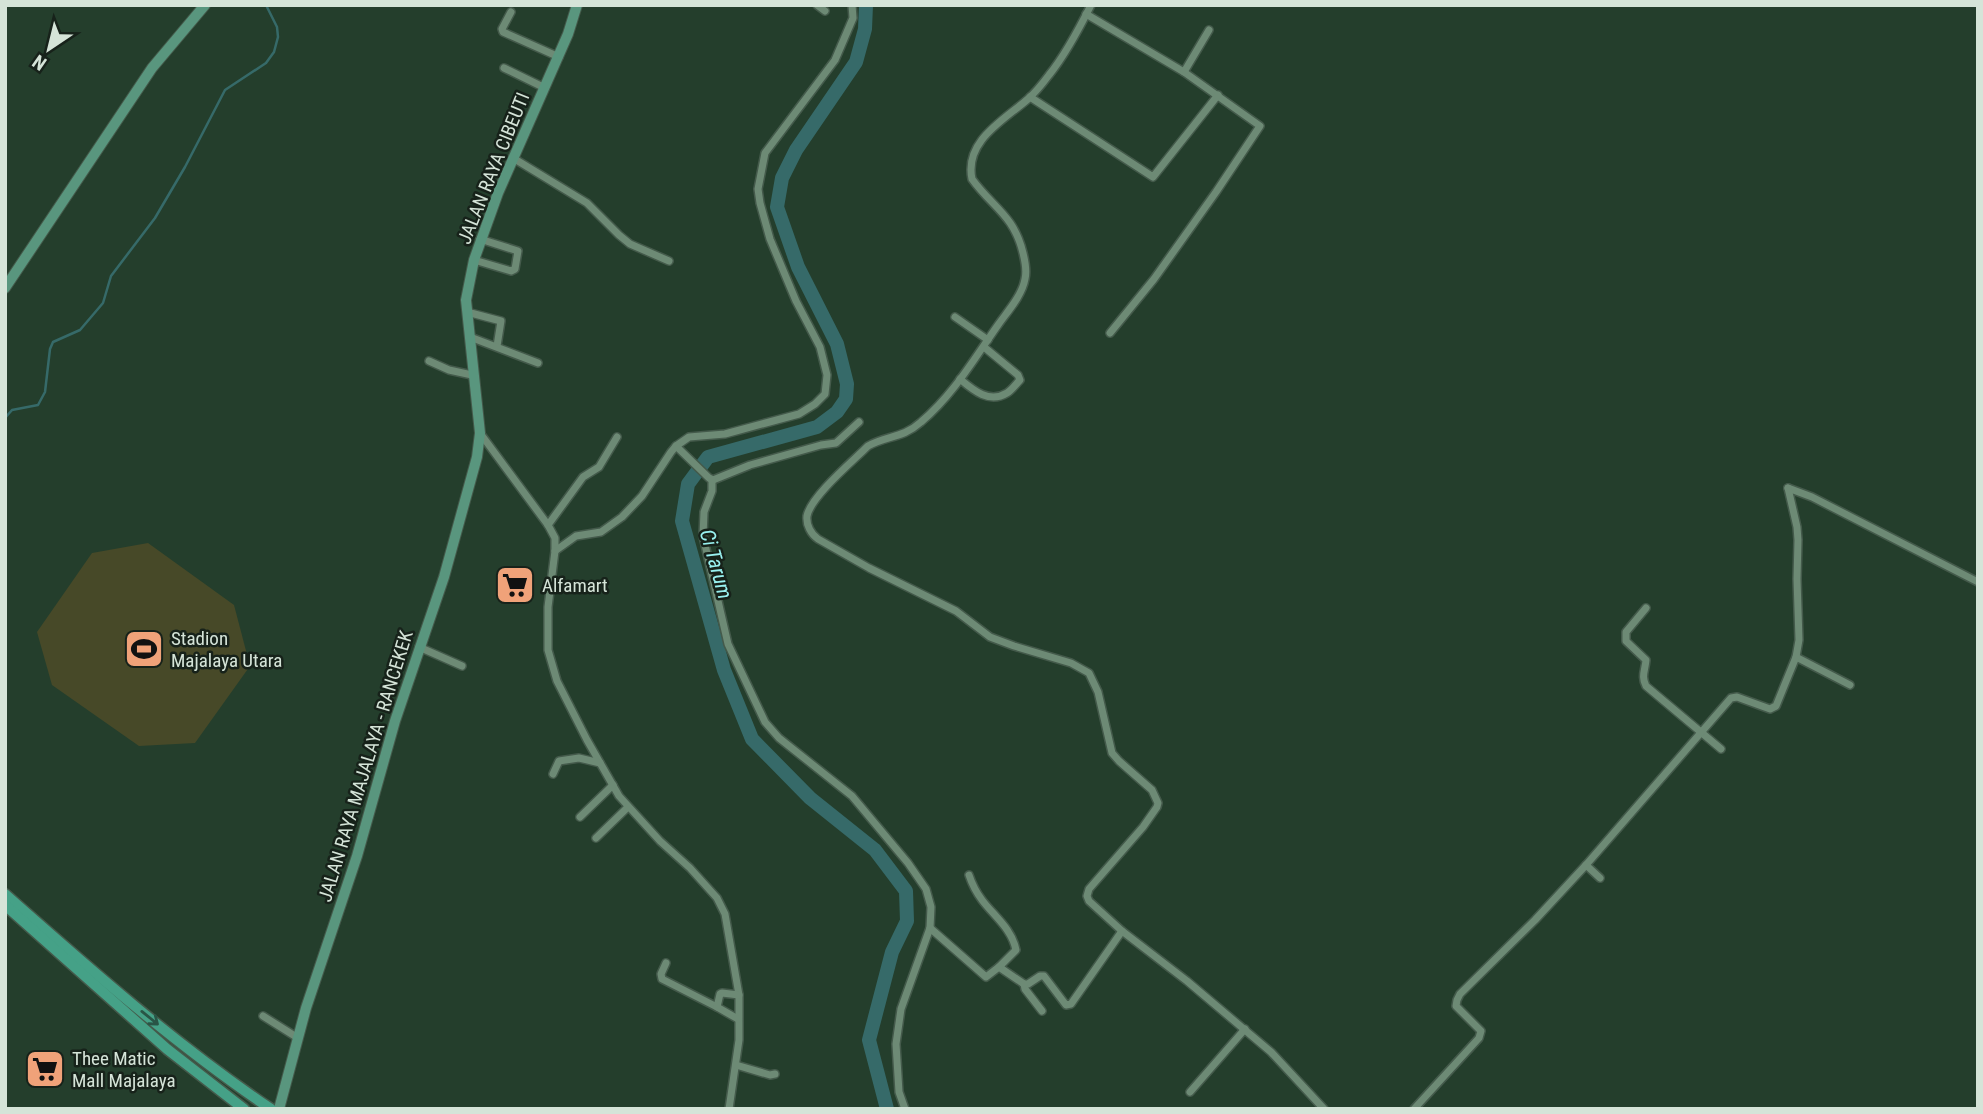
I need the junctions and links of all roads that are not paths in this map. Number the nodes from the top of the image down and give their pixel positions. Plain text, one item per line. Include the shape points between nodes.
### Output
1 (205, 5) edge
2 (577, 5) edge
3 (817, 5) edge
4 (852, 5) edge
5 (1091, 5) edge
6 (825, 11) dead end
7 (511, 12) dead end
8 (1086, 14) junction
9 (1209, 30) dead end
10 (559, 57) junction
11 (504, 68) dead end
12 (1184, 72) junction
13 (545, 88) junction
14 (1217, 95) junction
15 (1030, 97) junction
16 (513, 158) junction
17 (480, 239) junction
18 (474, 260) junction
19 (669, 261) dead end
20 (5, 288) edge
21 (467, 312) junction
22 (955, 317) dead end
23 (1110, 333) dead end
24 (470, 337) junction
25 (986, 343) junction
26 (497, 346) junction
27 (429, 361) dead end
28 (538, 362) dead end
29 (472, 375) junction
30 (960, 379) junction
31 (859, 422) dead end
32 (480, 433) junction
33 (617, 437) dead end
34 (678, 448) junction
35 (710, 479) junction
36 (548, 525) junction
37 (555, 551) junction
38 (1978, 582) edge
39 (1646, 608) dead end
40 (419, 647) junction
41 (1796, 657) junction
42 (462, 666) dead end
43 (1850, 685) dead end
44 (1702, 733) junction
45 (1721, 749) dead end
46 (600, 763) junction
47 (553, 774) dead end
48 (613, 785) junction
49 (628, 807) junction
50 (580, 817) dead end
51 (596, 838) dead end
52 (1586, 866) junction
53 (968, 875) dead end
54 (1600, 878) dead end
55 (5, 894) edge
56 (5, 905) edge
57 (930, 928) junction
58 (1122, 931) junction
59 (666, 963) dead end
60 (999, 967) junction
61 (1024, 984) junction
62 (739, 995) junction
63 (717, 1007) junction
64 (1042, 1011) dead end
65 (263, 1016) dead end
66 (738, 1019) junction
67 (1245, 1030) junction
68 (298, 1038) junction
69 (736, 1065) junction
70 (775, 1074) dead end
71 (1190, 1092) dead end
72 (244, 1109) edge
73 (271, 1109) edge
74 (279, 1109) edge
75 (729, 1109) edge
76 (905, 1109) edge
77 (1324, 1109) edge
78 (1414, 1109) edge

1 - 20 main road via 152,68
2 - 10 main road, JALAN RAYA CIBEUTI
3 - 6 street
4 - 34 street via 853,18 835,60 765,153 758,189 770,239 820,347 827,375 825,394 799,414 725,434 689,437
5 - 8 street
7 - 10 street via 503,32
8 - 12 street
8 - 15 street via 1058,64
9 - 12 street
10 - 13 main road, JALAN RAYA CIBEUTI
11 - 13 street
12 - 14 street
13 - 16 main road, JALAN RAYA CIBEUTI
14 - 15 street via 1153,177
14 - 23 street via 1260,128 1154,279
15 - 25 street via 985,135 970,172 1011,223 1026,266 1023,288
16 - 17 main road, JALAN RAYA CIBEUTI
16 - 19 street via 587,203 630,244
17 - 18 main road, JALAN RAYA CIBEUTI
17 - 18 street via 518,251 515,269
18 - 21 main road, JALAN RAYA CIBEUTI
21 - 24 main road, JALAN RAYA CIBEUTI
21 - 26 street via 501,321
22 - 25 street
24 - 26 street
24 - 29 main road, JALAN RAYA CIBEUTI
25 - 30 street
25 - 30 street via 1020,380 1006,394 990,397 978,394
26 - 28 street
27 - 29 street
29 - 32 main road, JALAN RAYA CIBEUTI
30 - 58 street via 921,423 868,446 811,505 807,521 818,539 956,611 990,637 1089,673 1112,753 1152,790 1158,803 1088,891 1088,901
31 - 35 street via 835,443
32 - 36 street
32 - 40 main road, JALAN RAYA MAJALAYA - RANCEKEK via 472,479
33 - 36 street via 599,467 583,477
34 - 35 street
34 - 37 street via 622,517 601,532 576,536
35 - 57 street via 703,536 728,644 765,722 852,796 908,863 926,889
36 - 37 street
37 - 46 street via 548,650 557,681
38 - 41 street via 1788,488 1799,555
39 - 44 street via 1625,637 1646,660 1644,682
40 - 42 street
40 - 68 main road, JALAN RAYA MAJALAYA - RANCEKEK
41 - 43 street
41 - 44 street via 1773,709 1734,697
44 - 45 street
44 - 52 street
46 - 47 street via 579,758 559,761
46 - 48 street
48 - 49 street
48 - 50 street
49 - 51 street
49 - 62 street via 717,898 727,920
52 - 54 street
52 - 78 street via 1460,993 1456,1006 1481,1031 1479,1038
53 - 60 street via 1014,943 1016,950
55 -> 73 main road via 189,1051
56 - 72 main road via 167,1049
57 - 60 street via 986,977
57 - 76 street via 901,1009 896,1044 899,1092
58 - 61 street via 1071,1004 1064,1003 1044,976
58 - 67 street
59 - 63 street via 662,979
60 - 61 street
61 - 64 street
62 - 63 street via 720,994
62 - 66 street
63 - 66 street
65 - 68 street
66 - 69 street
67 - 71 street
67 - 77 street
68 - 74 main road, JALAN RAYA MAJALAYA - RANCEKEK
69 - 70 street
69 - 75 street

